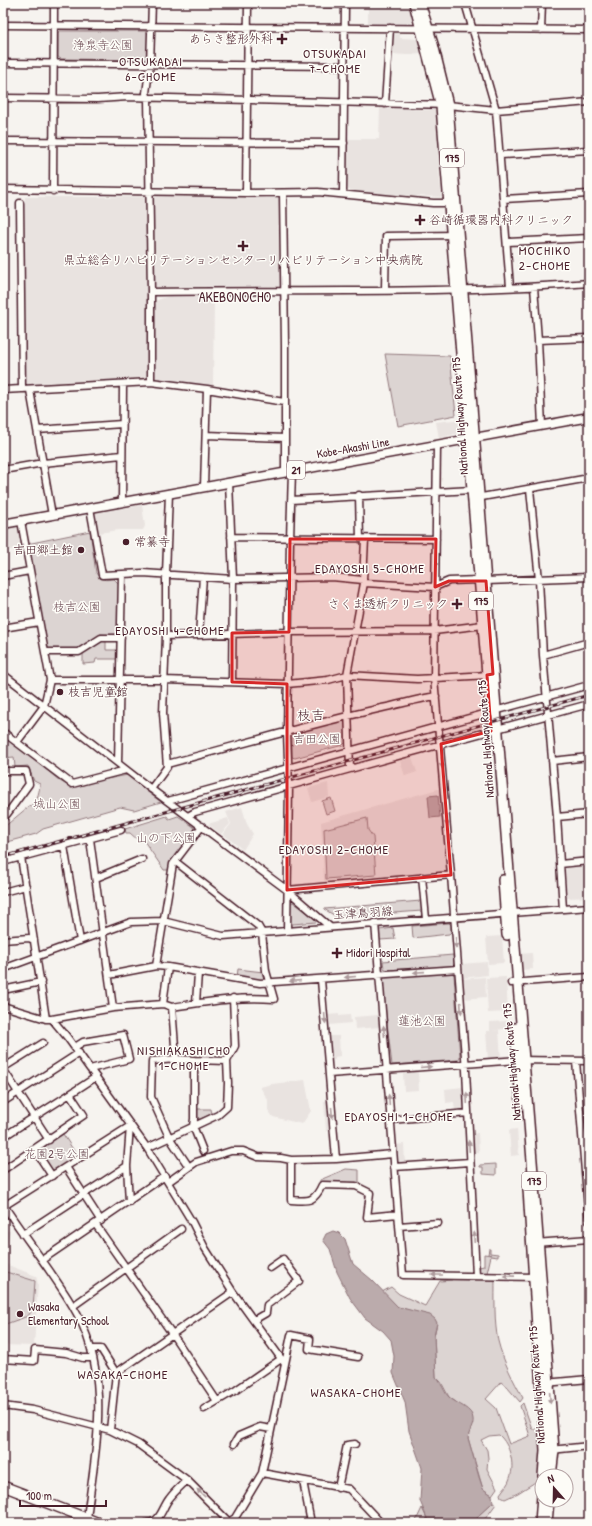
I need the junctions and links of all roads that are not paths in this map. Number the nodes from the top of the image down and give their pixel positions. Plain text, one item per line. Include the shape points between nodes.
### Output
1 (54, 3) edge
2 (152, 3) edge
3 (248, 3) edge
4 (271, 3) edge
5 (345, 3) edge
6 (414, 3) edge
7 (420, 3) edge
8 (465, 3) edge
9 (542, 3) edge
10 (3, 25) edge
11 (54, 25) junction
12 (151, 26) junction
13 (247, 27) junction
14 (344, 28) junction
15 (390, 28) junction
16 (424, 28) junction
17 (473, 30) junction
18 (541, 30) junction
19 (589, 30) edge
20 (3, 63) edge
21 (54, 63) junction
22 (150, 64) junction
23 (247, 66) junction
24 (344, 66) junction
25 (3, 98) edge
26 (54, 98) junction
27 (148, 98) junction
28 (247, 100) junction
29 (589, 102) edge
30 (344, 103) junction
31 (385, 104) junction
32 (445, 106) junction
33 (496, 110) junction
34 (3, 141) edge
35 (53, 142) junction
36 (148, 142) junction
37 (246, 143) junction
38 (344, 144) junction
39 (589, 150) edge
40 (501, 155) junction
41 (3, 189) edge
42 (53, 191) junction
43 (150, 192) junction
44 (246, 193) junction
45 (283, 193) junction
46 (343, 194) junction
47 (589, 194) edge
48 (504, 199) junction
49 (20, 203) dead end
50 (452, 203) junction
51 (455, 235) junction
52 (589, 238) edge
53 (508, 242) junction
54 (589, 283) edge
55 (510, 287) junction
56 (534, 287) junction
57 (284, 290) junction
58 (385, 290) junction
59 (459, 290) junction
60 (151, 292) junction
61 (589, 338) edge
62 (538, 340) junction
63 (151, 382) junction
64 (123, 384) junction
65 (22, 389) junction
66 (207, 389) junction
67 (3, 390) edge
68 (30, 390) junction
69 (284, 402) junction
70 (589, 418) edge
71 (122, 424) junction
72 (542, 426) junction
73 (37, 430) junction
74 (206, 435) junction
75 (285, 438) junction
76 (471, 440) junction
77 (437, 446) junction
78 (122, 455) junction
79 (43, 463) junction
80 (3, 470) edge
81 (288, 471) junction
82 (589, 478) edge
83 (229, 482) junction
84 (204, 487) junction
85 (530, 489) junction
86 (436, 492) junction
87 (169, 494) junction
88 (359, 495) junction
89 (474, 495) junction
90 (291, 500) junction
91 (122, 502) junction
92 (90, 508) junction
93 (52, 514) junction
94 (21, 520) junction
95 (3, 524) edge
96 (231, 537) junction
97 (290, 539) junction
98 (363, 539) junction
99 (436, 539) junction
100 (29, 571) junction
101 (166, 574) junction
102 (122, 575) junction
103 (3, 576) edge
104 (203, 577) junction
105 (589, 577) edge
106 (289, 578) junction
107 (233, 579) junction
108 (482, 580) junction
109 (539, 580) junction
110 (363, 582) junction
111 (435, 587) junction
112 (39, 622) junction
113 (483, 625) junction
114 (3, 628) edge
115 (356, 631) junction
116 (434, 631) junction
117 (289, 632) junction
118 (232, 633) junction
119 (199, 635) junction
120 (166, 636) junction
121 (121, 638) junction
122 (589, 642) edge
123 (45, 652) junction
124 (543, 655) junction
125 (3, 674) edge
126 (347, 675) junction
127 (490, 675) junction
128 (434, 678) junction
129 (120, 679) junction
130 (50, 680) junction
131 (164, 680) junction
132 (232, 682) junction
133 (287, 684) junction
134 (589, 685) edge
135 (436, 696) junction
136 (546, 698) junction
137 (589, 704) edge
138 (44, 706) junction
139 (493, 713) junction
140 (348, 716) junction
141 (548, 716) junction
142 (439, 726) junction
143 (494, 730) junction
144 (3, 732) edge
145 (287, 732) junction
146 (17, 742) junction
147 (441, 744) junction
148 (350, 750) junction
149 (589, 757) edge
150 (552, 761) junction
151 (118, 763) junction
152 (167, 764) junction
153 (287, 768) junction
154 (350, 769) junction
155 (3, 770) edge
156 (126, 770) junction
157 (289, 786) junction
158 (152, 789) junction
159 (168, 802) junction
160 (589, 814) edge
161 (188, 816) junction
162 (557, 817) junction
163 (3, 818) edge
164 (202, 826) junction
165 (121, 830) dead end
166 (90, 839) junction
167 (64, 846) junction
168 (21, 857) junction
169 (142, 859) dead end
170 (589, 861) edge
171 (3, 862) edge
172 (176, 862) junction
173 (560, 864) junction
174 (451, 875) junction
175 (422, 877) junction
176 (96, 878) junction
177 (26, 886) junction
178 (287, 890) junction
179 (3, 892) edge
180 (589, 907) edge
181 (563, 909) junction
182 (508, 912) junction
183 (454, 917) junction
184 (426, 920) junction
185 (163, 921) junction
186 (375, 923) junction
187 (330, 927) junction
188 (287, 931) junction
189 (104, 932) junction
190 (262, 933) junction
191 (3, 940) edge
192 (34, 940) junction
193 (80, 941) junction
194 (37, 956) junction
195 (156, 966) junction
196 (168, 967) junction
197 (3, 969) edge
198 (458, 969) junction
199 (198, 973) junction
200 (109, 974) junction
201 (379, 975) junction
202 (589, 977) edge
203 (322, 980) junction
204 (41, 982) junction
205 (269, 983) junction
206 (514, 983) junction
207 (3, 990) edge
208 (233, 998) junction
209 (163, 1004) junction
210 (196, 1004) junction
211 (3, 1006) edge
212 (172, 1007) junction
213 (113, 1008) junction
214 (49, 1019) junction
215 (43, 1043) dead end
216 (74, 1047) junction
217 (79, 1053) junction
218 (176, 1059) junction
219 (194, 1060) junction
220 (520, 1060) junction
221 (227, 1061) junction
222 (576, 1061) junction
223 (589, 1061) edge
224 (465, 1064) junction
225 (3, 1068) edge
226 (90, 1069) junction
227 (387, 1070) junction
228 (329, 1074) junction
229 (96, 1077) junction
230 (18, 1092) junction
231 (70, 1094) junction
232 (3, 1102) edge
233 (468, 1113) junction
234 (35, 1117) junction
235 (391, 1120) junction
236 (130, 1126) junction
237 (193, 1126) junction
238 (3, 1137) edge
239 (169, 1137) junction
240 (49, 1140) junction
241 (147, 1148) junction
242 (35, 1150) junction
243 (203, 1151) dead end
244 (393, 1154) junction
245 (336, 1159) junction
246 (291, 1160) junction
247 (470, 1162) junction
248 (127, 1166) junction
249 (66, 1167) junction
250 (189, 1167) junction
251 (394, 1167) junction
252 (3, 1170) edge
253 (52, 1176) junction
254 (167, 1179) junction
255 (83, 1194) junction
256 (129, 1202) junction
257 (4, 1205) edge
258 (398, 1214) junction
259 (589, 1221) edge
260 (98, 1223) junction
261 (438, 1223) dead end
262 (399, 1226) junction
263 (181, 1229) dead end
264 (23, 1234) junction
265 (589, 1239) edge
266 (535, 1243) junction
267 (42, 1260) junction
268 (126, 1268) junction
269 (270, 1268) dead end
270 (476, 1276) junction
271 (537, 1277) junction
272 (233, 1292) junction
273 (73, 1306) junction
274 (254, 1320) junction
275 (173, 1334) junction
276 (91, 1349) junction
277 (358, 1357) dead end
278 (93, 1358) junction
279 (3, 1359) edge
280 (283, 1361) junction
281 (116, 1373) junction
282 (589, 1379) edge
283 (545, 1383) junction
284 (217, 1401) junction
285 (3, 1406) edge
286 (204, 1409) dead end
287 (99, 1427) junction
288 (271, 1429) junction
289 (110, 1430) junction
290 (234, 1444) dead end
291 (355, 1444) dead end
292 (589, 1446) edge
293 (550, 1450) junction
294 (545, 1468) edge
295 (551, 1468) edge
296 (262, 1473) junction
297 (187, 1480) junction
298 (303, 1481) junction
299 (3, 1486) edge
300 (338, 1488) junction
301 (541, 1508) edge
302 (548, 1508) edge
303 (86, 1521) edge
304 (229, 1522) edge
305 (99, 1523) edge
306 (147, 1523) edge
307 (311, 1523) edge
308 (381, 1523) edge
309 (540, 1523) edge
310 (547, 1523) edge

1 - 11 street
2 - 12 street
3 - 13 street
4 - 5 street
5 - 14 street
6 - 16 highway, National Highway Route 175 / 175
7 - 16 highway, National Highway Route 175 / 175
8 - 17 street
9 - 18 street
10 - 11 street
11 - 12 street
11 - 21 street
12 - 13 street
12 - 22 street
13 - 14 street
13 - 23 street
14 - 15 street
14 - 24 street
15 - 16 street
15 - 31 street
16 - 17 street
16 - 32 highway, National Highway Route 175 / 175
17 - 18 street
17 - 33 street
18 - 19 street
20 - 21 street
21 - 22 street
21 - 26 street
22 - 23 street
22 - 27 street via 146,93
23 - 24 street
23 - 28 street
24 - 30 street
25 - 26 street
26 - 27 street
26 - 35 street
27 - 28 street
27 - 36 street
28 - 30 street
28 - 37 street
29 - 33 street
30 - 31 street
30 - 38 street
31 - 32 street
32 - 33 street
32 - 50 highway, National Highway Route 175 / 175
33 - 40 street
34 - 35 street
35 - 36 street
35 - 42 street
36 - 37 street
36 - 43 street
37 - 38 street
37 - 44 street
38 - 46 street
39 - 40 street
40 - 48 street
41 - 42 street
42 - 43 street
43 - 44 street
43 - 60 street
44 - 45 street
45 - 46 street
45 - 57 street
46 - 50 street
47 - 48 street
48 - 53 street
49 - 65 street
50 - 51 highway, National Highway Route 175 / 175
51 - 58 street via 386,236
51 - 59 highway, National Highway Route 175 / 175
52 - 53 street
53 - 55 street
54 - 56 street
55 - 56 street
55 - 59 street
56 - 62 street
57 - 58 street
57 - 60 street
57 - 69 street
58 - 59 street
59 - 76 highway, National Highway Route 175 / 175
60 - 63 street
61 - 62 street
62 - 72 street
63 - 64 street
63 - 66 street
64 - 68 street
64 - 71 street
65 - 67 street
65 - 68 street
66 - 69 street
66 - 74 street
68 - 73 street
69 - 75 street
70 - 72 main road, Kobe-Akashi Line / 21
71 - 73 street
71 - 78 street
72 - 76 main road, Kobe-Akashi Line / 21
73 - 79 street
74 - 75 street
74 - 84 street
75 - 81 street
76 - 77 main road, Kobe-Akashi Line / 21
76 - 89 highway, National Highway Route 175 / 175
77 - 81 main road, Kobe-Akashi Line / 21
77 - 86 street
78 - 79 street
78 - 91 street
79 - 80 street
79 - 93 street
81 - 83 main road, Kobe-Akashi Line / 21
81 - 90 street
82 - 85 street
83 - 84 main road, Kobe-Akashi Line / 21
83 - 96 street
84 - 87 main road, Kobe-Akashi Line / 21
85 - 89 street
85 - 109 street
86 - 88 street
86 - 89 street
86 - 99 street
87 - 91 main road, Kobe-Akashi Line / 21
87 - 101 street
88 - 90 street
88 - 98 street
89 - 108 highway, National Highway Route 175 / 175
90 - 97 street
91 - 92 main road, Kobe-Akashi Line / 21
92 - 93 main road, Kobe-Akashi Line / 21
92 - 102 street via 102,576
93 - 94 main road, Kobe-Akashi Line / 21
94 - 95 main road, Kobe-Akashi Line / 21
94 - 100 street
96 - 97 street
96 - 107 street
97 - 98 street
97 - 106 street
98 - 99 street
98 - 110 street
99 - 111 street
100 - 103 street
100 - 112 street
101 - 102 street
101 - 104 street
101 - 120 street
102 - 121 street
104 - 107 street
104 - 119 street
105 - 109 street
106 - 107 street
106 - 110 street via 332,577
106 - 117 street
107 - 118 street
108 - 109 street
108 - 111 street via 449,581
108 - 113 highway, National Highway Route 175 / 175
108 - 127 highway, National Highway Route 175 / 175
109 - 124 street
110 - 111 street
110 - 115 street
111 - 116 street
112 - 114 street
112 - 123 street
113 - 116 street
113 - 127 highway, National Highway Route 175 / 175
115 - 116 street
115 - 117 street
115 - 126 street
116 - 128 street
117 - 118 street
117 - 133 street
118 - 119 street
118 - 132 street
119 - 120 street
120 - 131 street
121 - 123 street via 101,638 79,652
121 - 129 street
122 - 124 street
123 - 130 street
124 - 136 street
125 - 138 street
126 - 128 street
126 - 133 street via 328,680
126 - 140 street
127 - 128 street
127 - 139 highway, National Highway Route 175 / 175
128 - 135 street
129 - 130 street
129 - 131 street
129 - 151 street
130 - 138 street
131 - 132 street
131 - 152 street via 163,713
132 - 133 street
133 - 145 street
134 - 136 street
135 - 140 street
135 - 142 street
136 - 139 street
136 - 141 street
137 - 141 street
138 - 146 street
138 - 151 street
139 - 142 street
139 - 143 highway, National Highway Route 175 / 175
140 - 145 street
140 - 148 street
141 - 143 street
141 - 150 street
142 - 147 street
142 - 148 street
143 - 147 street
143 - 182 highway, National Highway Route 175 / 175
144 - 146 street
145 - 152 street
145 - 153 street
146 - 156 street via 72,784
147 - 154 street
147 -> 174 street
148 - 153 street
148 - 154 street
149 - 150 street
150 - 162 street
151 - 156 street
152 - 158 street
153 - 157 street
153 - 159 street
154 - 157 street
155 - 163 street via 26,771 29,784
156 - 158 street
157 - 161 street
157 - 178 street
158 - 159 street
159 - 161 street
160 - 162 street
161 - 164 street
162 - 173 street
164 - 172 street
164 - 178 street
165 - 166 street
166 - 167 street
166 - 176 street
167 - 168 street
167 - 193 street
168 - 171 street
168 - 177 street
169 - 176 street
170 - 173 street
172 - 185 street via 173,864
172 - 190 street via 258,926
173 - 181 street
174 - 175 street
174 - 183 street
175 -> 178 street
175 - 184 street
176 - 189 street
177 - 179 street
177 - 192 street
178 - 187 street
178 - 188 street
180 - 181 street, 玉津鳥羽線
181 - 182 street, 玉津鳥羽線
182 - 183 street, 玉津鳥羽線
182 - 206 highway, National Highway Route 175 / 175
183 - 184 street, 玉津鳥羽線
183 -> 198 street
184 - 186 street, 玉津鳥羽線
185 - 189 street, 玉津鳥羽線 via 131,922
185 - 190 street, 玉津鳥羽線 via 223,936
185 - 195 street
186 - 187 street, 玉津鳥羽線
186 - 201 street
187 - 188 street, 玉津鳥羽線
188 - 190 street, 玉津鳥羽線
189 - 193 street, 玉津鳥羽線
189 - 200 street
190 - 205 street
191 - 192 street
192 - 194 street
193 - 194 street, 玉津鳥羽線
194 - 197 street, 玉津鳥羽線
194 - 204 street
195 - 196 street
195 - 200 street
196 - 199 street
196 - 209 street
198 -> 201 street
198 -> 224 street
199 - 205 street
199 - 210 street
200 - 213 street
201 -> 203 street
227 -> 201 street
202 - 206 street
203 -> 205 street
203 -> 228 street
204 - 207 street
204 - 214 street
205 - 208 street via 274,999
206 - 220 highway, National Highway Route 175 / 175
208 - 210 street
208 - 221 street via 235,1046
209 - 212 street
209 - 213 street
210 - 212 street
211 - 214 street
212 - 218 street
213 - 214 street
214 - 216 street
215 - 225 street
216 - 217 street
216 - 226 street via 83,1042 123,1035 129,1059
217 - 226 street
217 - 230 street
218 - 219 street
218 - 239 street via 152,1061 151,1097
219 - 221 street
219 - 237 street
220 - 222 street
220 - 224 street
220 - 266 highway, National Highway Route 175 / 175
221 - 237 street via 227,1106 218,1114
222 - 223 street
222 - 259 street
227 -> 224 street
233 -> 224 street
225 - 230 street
226 - 229 street
227 - 228 street
235 -> 227 street
228 -> 245 street
229 - 231 street
229 - 236 street
230 - 232 street
230 - 234 street
231 - 234 street
231 - 240 street via 84,1116
233 - 235 street
247 -> 233 street
234 - 238 street
234 - 240 street
235 - 244 street
236 - 241 street
236 - 248 street
236 - 249 street
237 - 239 street
237 - 243 street
239 - 241 street
239 - 250 street
240 - 242 street
241 - 254 street
242 - 252 street
242 - 253 street
244 - 245 street
244 - 251 street
245 - 246 street
246 - 250 street via 231,1151 196,1162
246 - 258 street via 291,1200 309,1201 317,1196 322,1185 356,1186 370,1193 367,1217
247 - 251 street
270 -> 247 street
248 - 255 street
248 - 256 street
249 - 253 street
249 - 255 street
250 - 254 street
251 - 258 street
253 - 257 street
254 - 256 street
254 - 272 street
255 - 260 street
255 - 264 street
256 - 260 street
257 - 264 street
258 - 262 street
260 - 267 street
260 - 268 street
261 - 262 street
270 -> 262 street via 403,1275
263 - 268 street
264 - 267 street
265 - 266 street
266 - 271 highway, National Highway Route 175 / 175
267 - 273 street
268 - 273 street
268 - 275 street
269 - 274 street via 283,1259 299,1281 267,1305 266,1313
271 -> 270 street
271 - 283 highway, National Highway Route 175 / 175
272 - 274 street
272 - 275 street
273 - 276 street
274 - 280 street
275 - 281 street
275 - 284 street
276 - 278 street
276 - 281 street via 101,1349
277 - 280 street via 309,1349 310,1340 291,1335
278 - 279 street via 35,1350 34,1361
278 - 287 street via 98,1388
280 - 284 street
280 - 288 street
281 - 289 street
282 - 283 street
283 - 293 highway, National Highway Route 175 / 175
284 - 286 street
285 - 287 street via 33,1410
287 - 289 street
287 - 303 street
288 - 290 street via 260,1427 239,1436
288 - 296 street
289 - 297 street via 138,1444
291 - 300 street via 347,1445
292 - 293 street
293 - 294 highway, National Highway Route 175 / 175
293 - 295 highway, National Highway Route 175 / 175
296 - 298 street
296 - 304 street via 235,1518
304 -> 297 street
297 - 306 street via 169,1499 157,1520
298 - 300 street
298 - 307 street
299 - 303 highway
300 - 308 street via 349,1488
301 - 309 highway
302 - 310 highway
303 - 305 highway

